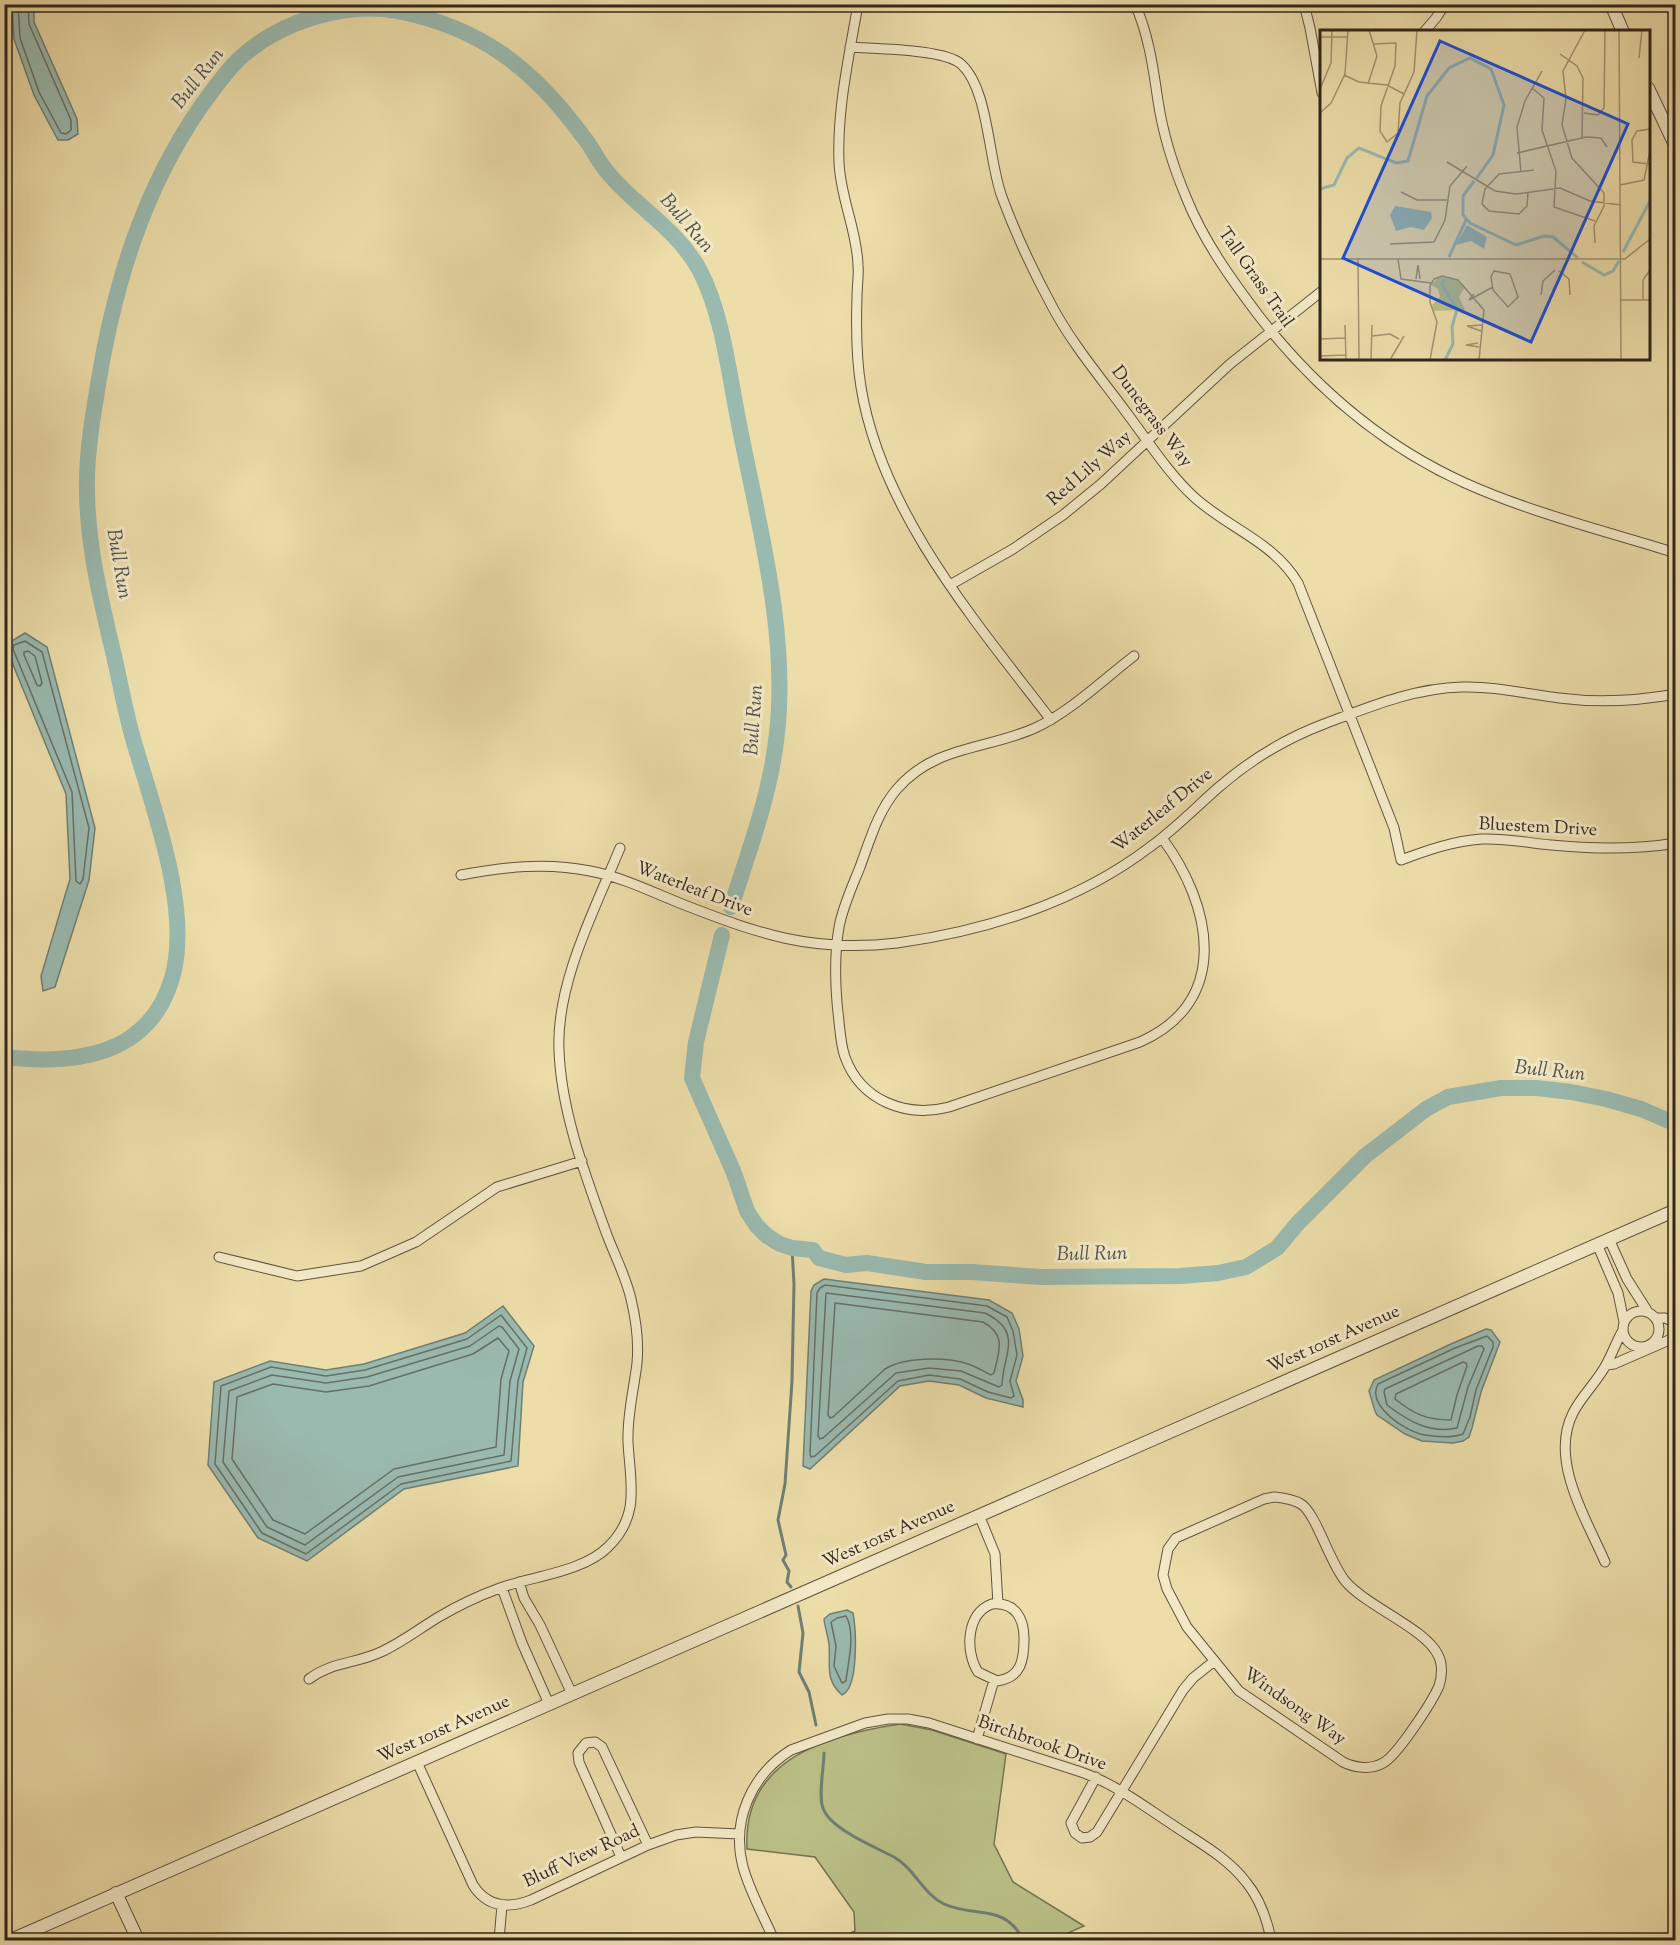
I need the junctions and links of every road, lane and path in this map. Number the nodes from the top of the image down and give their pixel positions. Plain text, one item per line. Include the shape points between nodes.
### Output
1 (858, 4) edge
2 (1135, 4) edge
3 (1304, 4) edge
4 (1445, 4) edge
5 (1611, 4) edge
6 (1426, 30) edge
7 (1622, 30) edge
8 (850, 47) junction
9 (1319, 64) edge
10 (1650, 92) edge
11 (1676, 147) edge
12 (1320, 293) edge
13 (1270, 331) junction
14 (1147, 440) junction
15 (1676, 553) edge
16 (950, 585) junction
17 (1134, 656) dead end
18 (1676, 694) edge
19 (1350, 714) junction
20 (1051, 720) junction
21 (1162, 838) junction
22 (1676, 843) edge
23 (620, 848) dead end
24 (1401, 860) joint
25 (461, 875) dead end
26 (609, 876) junction
27 (837, 946) junction
28 (582, 1161) junction
29 (1676, 1210) edge
30 (1609, 1239) junction
31 (1597, 1244) junction
32 (219, 1257) dead end
33 (1648, 1312) junction
34 (1656, 1318) junction
35 (1676, 1323) edge
36 (1624, 1326) junction
37 (1676, 1337) edge
38 (1650, 1347) junction
39 (1607, 1365) junction
40 (979, 1515) junction
41 (1605, 1562) dead end
42 (519, 1582) junction
43 (502, 1588) junction
44 (998, 1604) junction
45 (1213, 1662) junction
46 (309, 1679) dead end
47 (994, 1680) junction
48 (572, 1694) junction
49 (549, 1704) junction
50 (977, 1739) junction
51 (417, 1762) junction
52 (1096, 1777) junction
53 (1122, 1792) junction
54 (740, 1834) junction
55 (648, 1845) junction
56 (621, 1857) junction
57 (116, 1893) junction
58 (502, 1905) junction
59 (11, 1941) edge
60 (138, 1941) edge
61 (499, 1941) edge
62 (774, 1941) edge
63 (1271, 1941) edge

1 - 8 street
2 - 13 street, Tall Grass Trail via 1149,43 1167,142 1186,199 1206,240
3 - 9 street
4 - 6 street
5 - 7 street
8 - 14 street, Dunegrass Way via 943,55 961,63 981,96 1001,196 1053,308
8 - 16 street via 841,99 839,164 858,265 857,355 862,389 873,436 892,484
10 - 11 street
12 - 13 street, Red Lily Way
13 - 14 street, Red Lily Way
13 - 15 street, Tall Grass Trail via 1329,394 1418,459 1509,500
14 - 16 street, Red Lily Way via 1063,515
14 - 19 street, Dunegrass Way via 1191,495 1266,547 1292,573
16 - 20 street
17 - 20 street
18 - 19 street, Waterleaf Drive via 1591,701 1493,687 1461,687 1427,690
19 - 21 street, Waterleaf Drive via 1306,731 1259,758 1220,786
19 - 24 street, Dunegrass Way via 1394,828
20 - 27 street via 1028,731 941,756 921,767 898,788 878,821 845,906
21 - 27 street, Waterleaf Drive via 1120,868 1081,889 1013,916 918,940
21 - 27 street via 1191,886 1204,931 1203,968 1188,1005 1163,1031 1140,1042 949,1107 920,1111 892,1106 868,1091 854,1074 842,1042 835,977
22 - 24 street, Bluestem Drive via 1582,848 1482,839 1444,844
23 - 26 street
25 - 26 street, Waterleaf Drive via 545,866
26 - 27 street, Waterleaf Drive via 769,936
26 - 28 street via 569,977 559,1032 564,1098
28 - 32 street via 497,1187 416,1242 361,1266 297,1276
28 - 42 street via 633,1307 637,1351 628,1431 632,1500 620,1532 601,1554 577,1566
29 - 30 street, West 101st Avenue
30 - 31 street, West 101st Avenue
30 - 33 street
31 - 36 street via 1618,1293
31 - 40 street, West 101st Avenue
33 - 34 street
33 - 36 street via 1634,1312
34 - 35 street
34 - 38 street via 1659,1334
36 - 38 street via 1630,1343
36 - 39 street
37 - 38 street
38 - 39 street
39 - 41 street via 1573,1412 1564,1447 1568,1474
40 - 44 street via 995,1554
40 - 48 street, West 101st Avenue
42 - 43 street
42 - 48 street
43 - 46 street via 458,1607 383,1651 326,1668
43 - 49 street
44 - 47 street via 982,1609 971,1628 975,1667
44 - 47 street via 1013,1608 1021,1619 1024,1655 1017,1673 1008,1679
45 - 45 street, Windsong Way via 1186,1628 1167,1589 1163,1575 1165,1557 1176,1538 1274,1497 1305,1507 1332,1563 1358,1595 1428,1641 1438,1654 1441,1679 1396,1752 1384,1763 1358,1767 1343,1762 1248,1698
45 - 53 street via 1183,1689
47 - 50 street
48 - 49 street, West 101st Avenue
49 - 51 street, West 101st Avenue
50 - 52 street, Birchbrook Drive
50 - 54 street, Birchbrook Drive via 929,1723 898,1719 865,1723 808,1743 780,1757 759,1779 744,1809
51 - 57 street, West 101st Avenue
51 - 58 street via 472,1886 481,1896
52 - 53 street, Birchbrook Drive
52 - 53 street via 1071,1823 1080,1838 1097,1832
53 - 63 street, Birchbrook Drive via 1215,1853 1247,1882 1261,1906
54 - 55 street, Bluff View Road via 687,1833
54 - 62 street, Birchbrook Drive via 745,1874
55 - 56 street, Bluff View Road
55 - 56 street via 602,1747 595,1742 586,1743 578,1753 579,1762
56 - 58 street, Bluff View Road via 531,1900
57 - 59 street, West 101st Avenue
57 - 60 street
58 - 61 street

